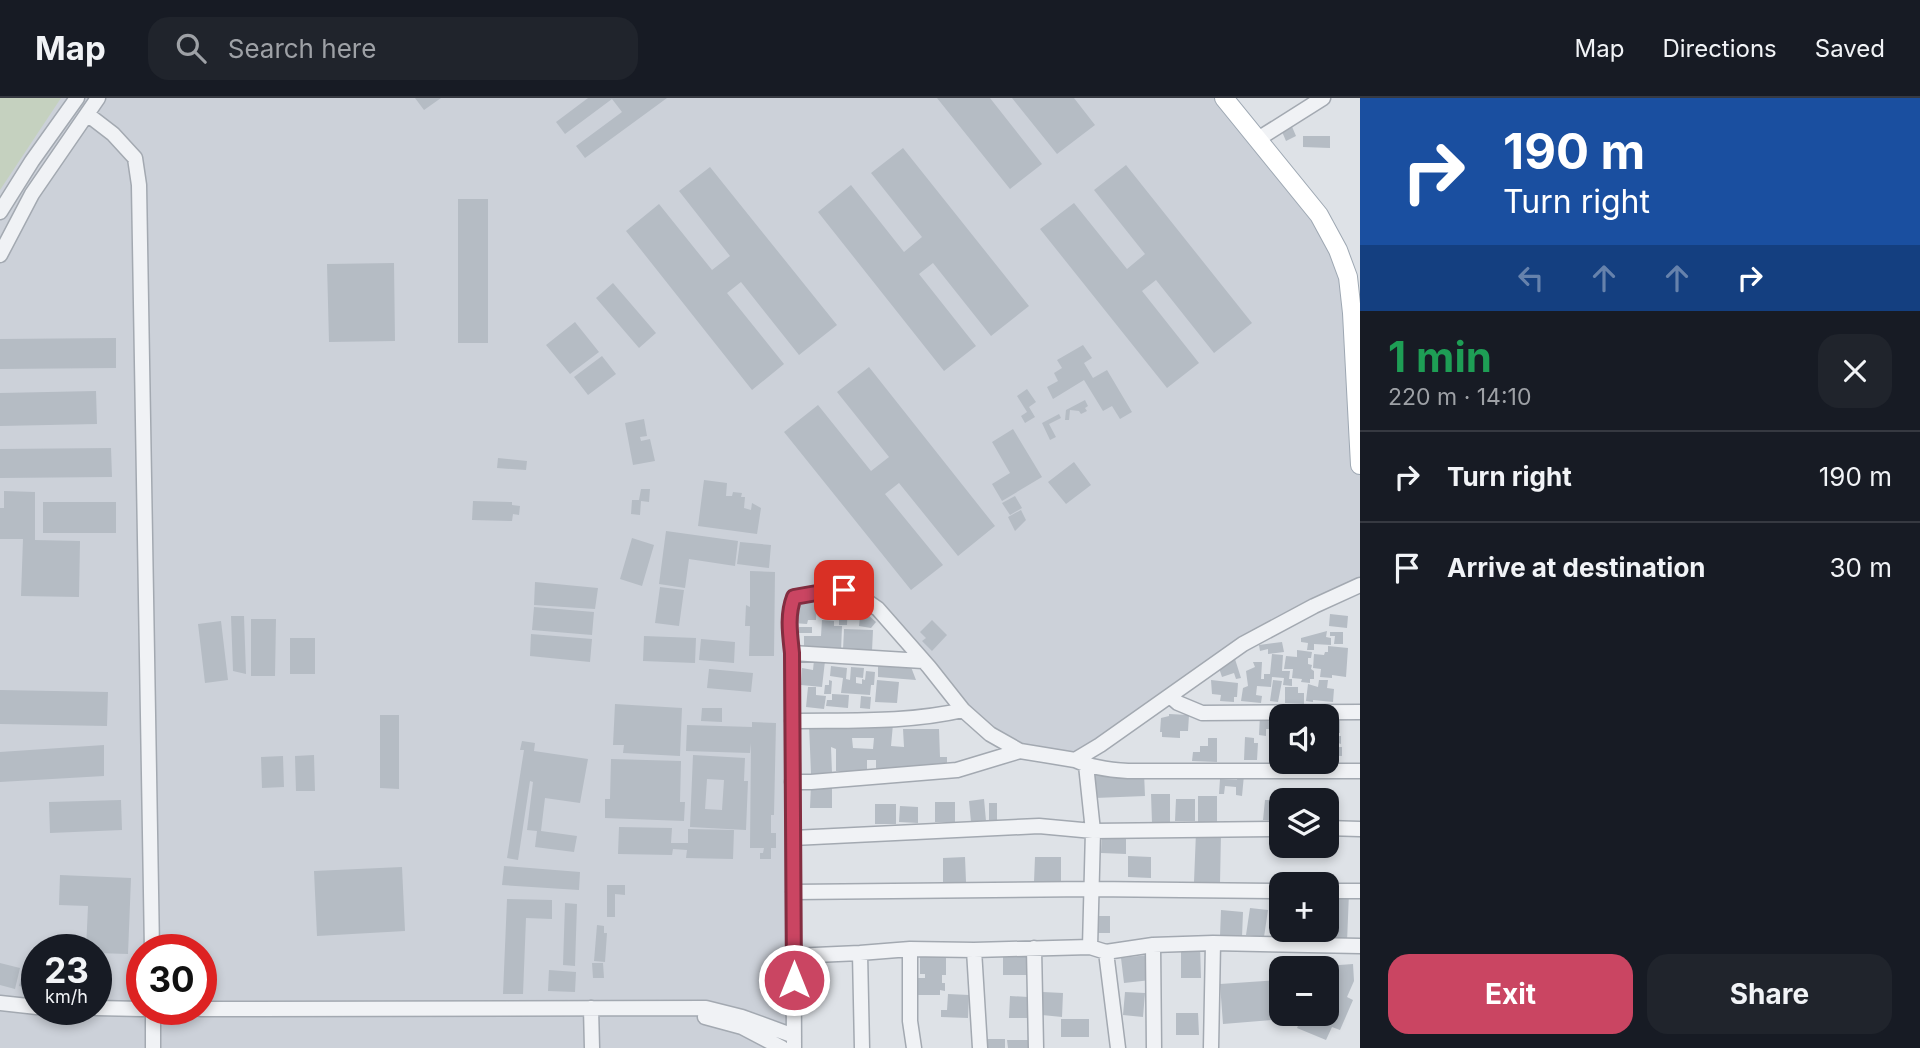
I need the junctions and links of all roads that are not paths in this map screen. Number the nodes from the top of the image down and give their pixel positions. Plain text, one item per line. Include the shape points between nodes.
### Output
1 (77, 98) edge
2 (98, 98) edge
3 (1224, 98) edge
4 (1323, 98) edge
5 (86, 114) junction
6 (1258, 139) junction
7 (0, 212) edge
8 (0, 256) edge
9 (1356, 313) edge
10 (1360, 466) edge
11 (1360, 585) edge
12 (792, 653) junction
13 (923, 661) junction
14 (1170, 696) junction
15 (963, 710) junction
16 (1360, 712) edge
17 (792, 721) junction
18 (1020, 751) junction
19 (1081, 762) junction
20 (1360, 771) edge
21 (792, 782) junction
22 (1339, 828) edge
23 (1269, 829) edge
24 (1360, 829) edge
25 (1093, 831) junction
26 (793, 838) junction
27 (1091, 889) junction
28 (1269, 891) edge
29 (1339, 891) edge
30 (1360, 891) edge
31 (793, 892) junction
32 (152, 934) edge
33 (1213, 943) junction
34 (1153, 945) junction
35 (1360, 946) edge
36 (1090, 947) junction
37 (911, 948) junction
38 (1034, 948) junction
39 (974, 950) junction
40 (1106, 952) junction
41 (860, 953) junction
42 (793, 956) junction
43 (0, 1003) edge
44 (21, 1005) edge
45 (592, 1008) junction
46 (667, 1008) junction
47 (217, 1009) edge
48 (153, 1025) edge
49 (794, 1042) edge
50 (153, 1048) edge
51 (592, 1048) edge
52 (782, 1048) edge
53 (862, 1048) edge
54 (914, 1048) edge
55 (980, 1048) edge
56 (1036, 1048) edge
57 (1118, 1048) edge
58 (1154, 1048) edge
59 (1211, 1048) edge

1 - 7 street
2 - 5 street
3 - 6 main road
4 - 6 street
5 - 8 street via 32,194
5 - 32 street via 135,158 139,185
6 - 9 main road via 1319,215 1338,250
9 - 10 main road
11 - 14 street via 1243,644
12 - 13 street
12 - 13 street via 789,616 794,597 844,590 878,609
12 - 17 street
13 - 15 street
14 - 16 street via 1202,713
14 - 19 street
15 - 17 street via 907,719
15 - 18 street via 990,734
17 - 21 street
18 - 19 street
18 - 21 street via 957,770
19 - 20 street via 1129,771
19 - 25 street
21 - 26 street
22 - 24 street
23 - 25 street
25 - 26 street via 1039,826
25 - 27 street
26 - 31 street
27 - 28 street
27 - 31 street
27 - 36 street
29 - 30 street
31 - 42 street
33 - 34 street
33 - 35 street
33 - 59 street
34 - 40 street
34 - 58 street
36 - 38 street
36 - 40 street
37 - 39 street
37 - 41 street
37 - 54 street
38 - 39 street
38 - 56 street
39 - 55 street
40 - 57 street
41 - 42 street
41 - 53 street
42 - 49 street
43 - 44 street
45 - 46 street
45 - 47 street
45 - 51 street
46 - 49 street via 706,1008 743,1017
46 - 52 street via 742,1027
48 - 50 street

